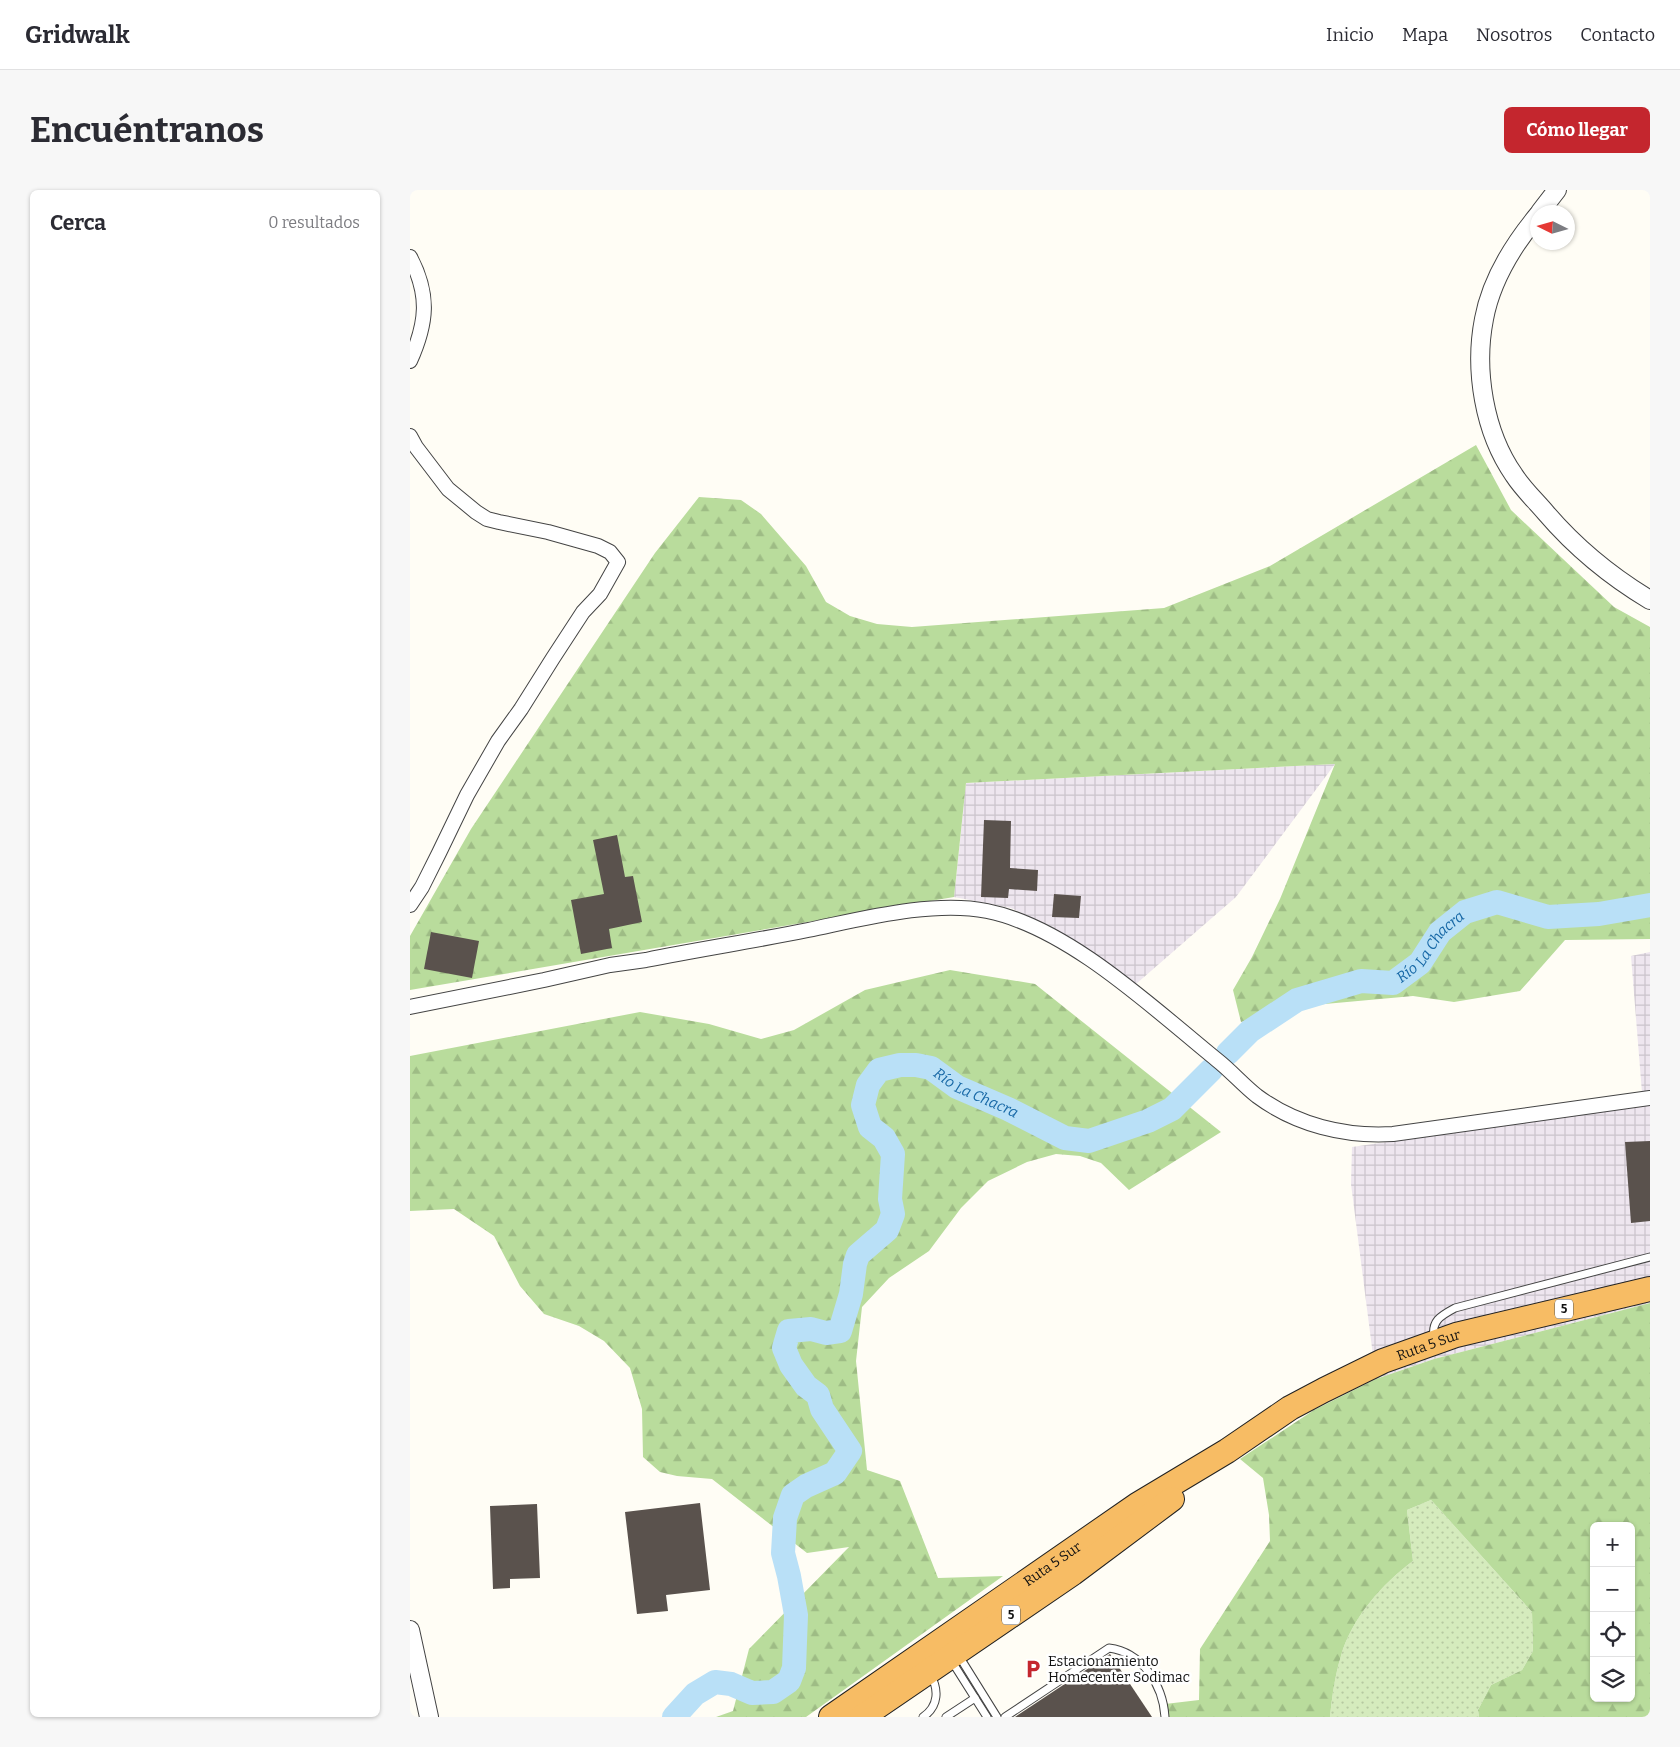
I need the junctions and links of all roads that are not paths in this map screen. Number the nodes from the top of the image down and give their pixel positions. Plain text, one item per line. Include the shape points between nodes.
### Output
1 (1557, 190) edge
2 (1546, 205) edge
3 (1530, 226) edge
4 (410, 257) edge
5 (410, 361) edge
6 (410, 436) edge
7 (1650, 600) edge
8 (410, 905) edge
9 (410, 1007) edge
10 (1650, 1098) edge
11 (1650, 1257) edge
12 (1650, 1289) edge
13 (1434, 1342) junction
14 (410, 1630) edge
15 (949, 1651) junction
16 (898, 1671) junction
17 (929, 1671) junction
18 (975, 1698) junction
19 (429, 1717) edge
20 (831, 1717) edge
21 (862, 1717) edge
22 (923, 1717) edge
23 (946, 1717) edge
24 (987, 1717) edge
25 (997, 1717) edge
26 (1004, 1717) edge
27 (1166, 1717) edge

1 - 2 street
3 - 7 street via 1504,267 1484,318 1480,361 1491,426 1514,476 1555,523 1603,568
4 - 5 street via 425,310 422,333
6 - 8 street via 448,489 487,519 598,546 610,552 618,562 604,589 583,612 498,741
9 - 10 street via 610,965 880,916 940,907 973,908 1024,922 1067,945 1117,979 1258,1096 1292,1116 1321,1127 1362,1134 1393,1134
11 - 13 lane via 1454,1308 1437,1321 1433,1330
12 - 13 highway, Ruta 5 Sur / 5 via 1478,1328
13 - 15 highway, Ruta 5 Sur / 5 via 1383,1361 1290,1408 1226,1451 1160,1509 1073,1573
14 - 19 street
15 - 16 highway, Ruta 5 Sur / 5
15 - 17 highway, Ruta 5 Sur / 5
15 - 18 lane
15 - 25 lane
16 - 17 highway via 914,1668
16 - 20 highway, Ruta 5 Sur / 5
17 - 21 highway, Ruta 5 Sur / 5
17 - 22 lane via 936,1683 937,1696 930,1713
18 - 23 lane
18 - 24 lane
26 - 27 lane via 1109,1648 1119,1650 1147,1668 1159,1690

